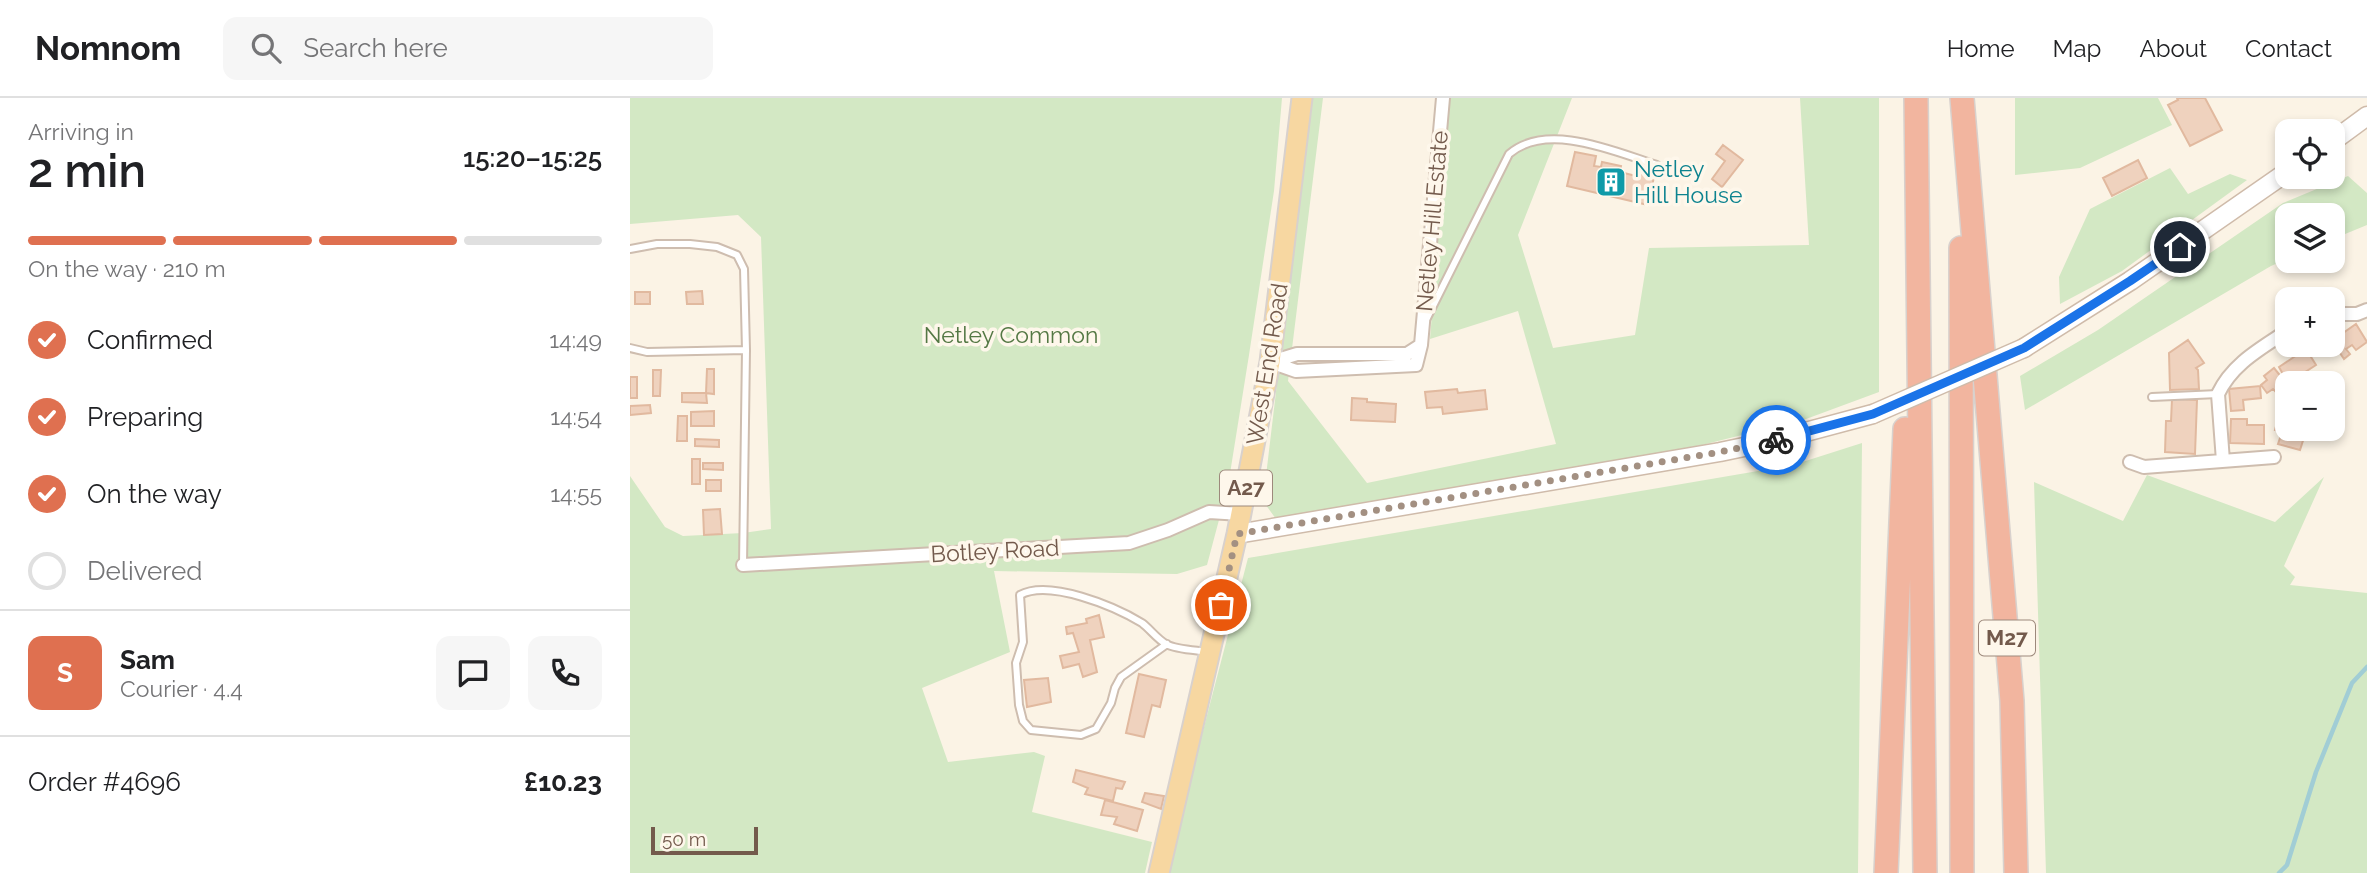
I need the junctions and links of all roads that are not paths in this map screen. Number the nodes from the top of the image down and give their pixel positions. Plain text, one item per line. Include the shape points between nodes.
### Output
1 (1302, 98) edge
2 (1443, 98) edge
3 (1916, 98) edge
4 (1961, 98) edge
5 (2367, 117) edge
6 (2345, 133) edge
7 (1657, 165) dead end
8 (1916, 166) junction
9 (2275, 180) edge
10 (630, 249) edge
11 (2367, 310) edge
12 (2345, 314) edge
13 (1423, 326) junction
14 (2275, 339) edge
15 (630, 348) edge
16 (746, 350) junction
17 (1270, 362) junction
18 (2218, 394) junction
19 (2152, 397) dead end
20 (2274, 457) dead end
21 (2223, 461) junction
22 (2130, 462) dead end
23 (1241, 514) junction
24 (1237, 534) junction
25 (743, 565) joint
26 (1167, 644) junction
27 (1210, 652) junction
28 (1159, 873) edge
29 (1886, 873) edge
30 (1925, 873) edge
31 (1962, 873) edge
32 (2016, 873) edge

1 - 17 main road, West End Road / A27
2 - 13 street, Netley Hill Estate
3 - 8 highway
4 - 31 highway, M27
4 - 32 highway, M27 via 2012,701
5 - 6 main road
7 - 13 lane via 1582,141 1555,138 1517,147 1509,154
8 - 29 highway
8 - 30 highway
9 - 24 main road, bridge via 2024,348 1873,414 1720,452
10 - 16 lane via 690,244 737,255 744,269
11 - 12 street
13 - 17 street, Netley Hill Estate via 1421,345 1407,354 1297,354
14 - 18 street via 2233,370
15 - 16 lane via 647,352
16 - 25 lane
17 - 23 main road, West End Road / A27
18 - 19 lane
18 - 21 street
20 - 21 street
21 - 22 street via 2144,467
23 - 24 main road, West End Road / A27
23 - 25 street, Botley Road via 1209,512 1129,543
24 - 27 main road, West End Road / A27
26 - 26 lane via 1121,677 1096,729 1081,735 1031,730 1023,721 1016,663 1023,642 1020,596 1028,590 1076,595 1142,623
26 - 27 lane
27 - 28 main road, West End Road / A27

